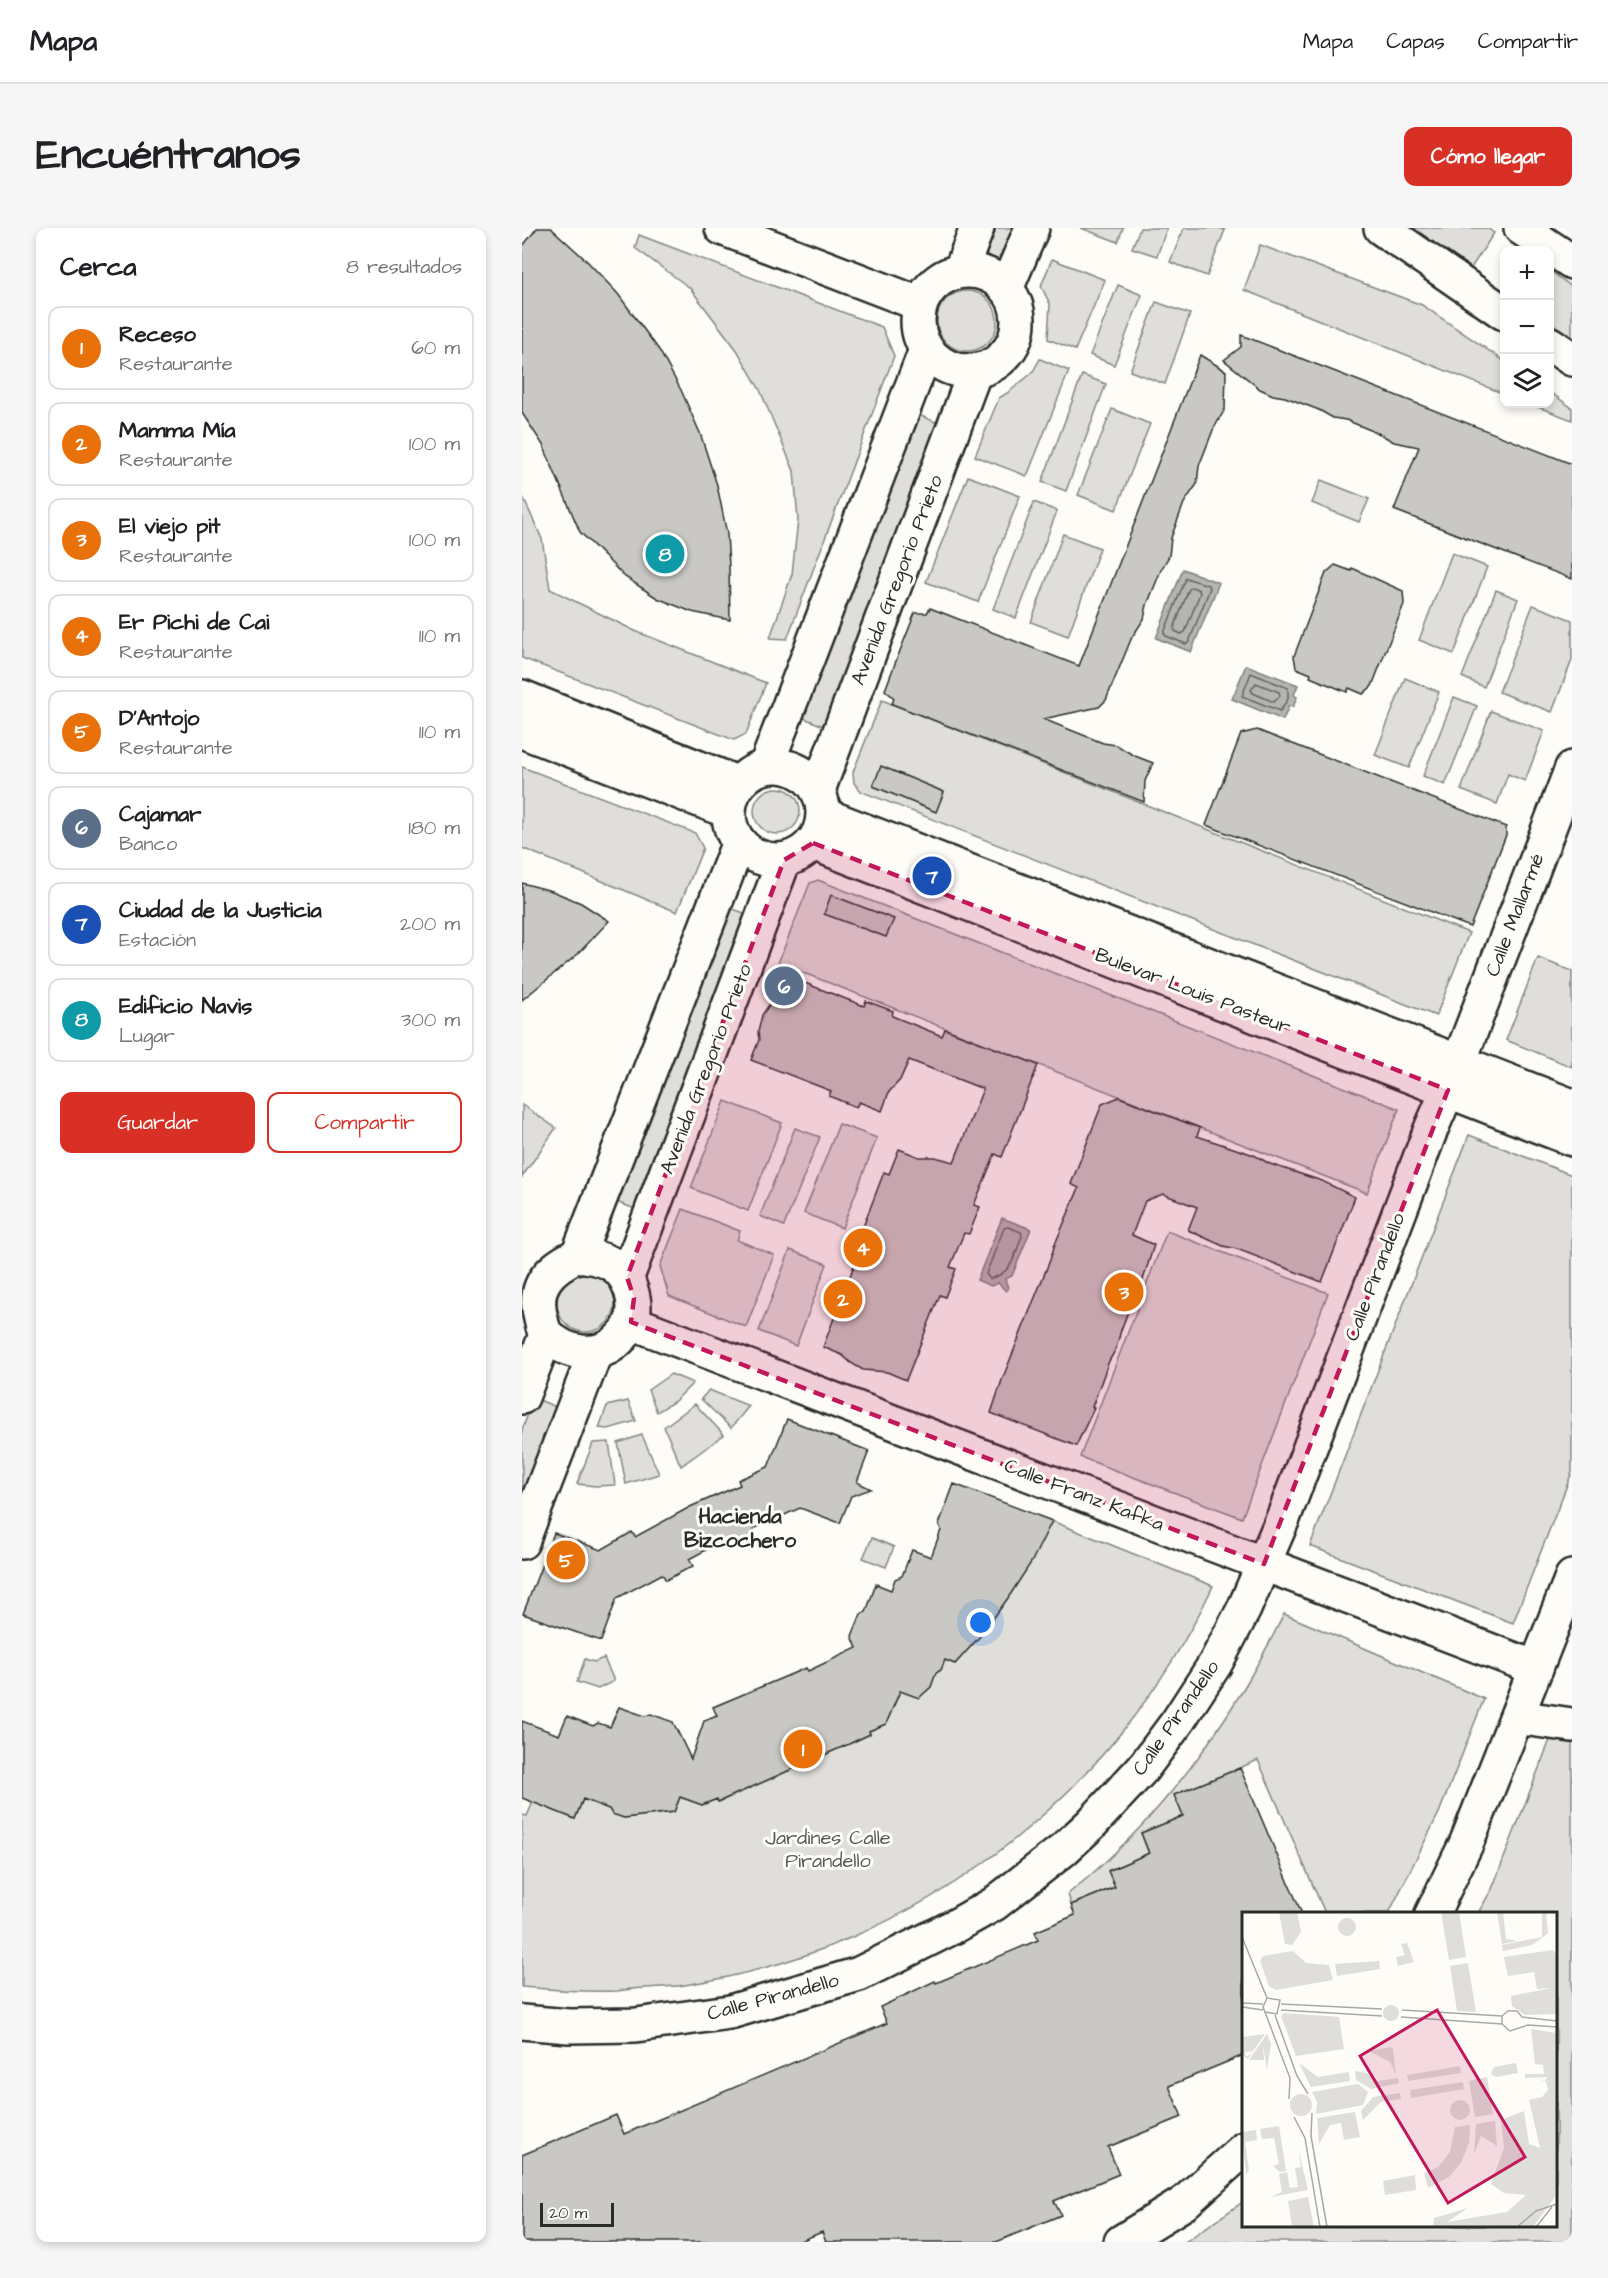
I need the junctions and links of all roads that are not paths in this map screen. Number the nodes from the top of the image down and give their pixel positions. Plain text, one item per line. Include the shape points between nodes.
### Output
1 (722, 228) edge
2 (977, 228) edge
3 (1032, 228) edge
4 (1381, 228) edge
5 (1521, 228) edge
6 (1572, 261) edge
7 (961, 270) junction
8 (1006, 289) junction
9 (920, 304) junction
10 (1500, 310) edge
11 (1554, 347) edge
12 (926, 350) junction
13 (1572, 359) edge
14 (975, 371) junction
15 (522, 698) edge
16 (522, 731) edge
17 (766, 766) junction
18 (1572, 768) edge
19 (733, 797) junction
20 (818, 816) junction
21 (739, 842) junction
22 (784, 860) junction
23 (1454, 1076) junction
24 (1572, 1106) edge
25 (1572, 1139) edge
26 (578, 1255) junction
27 (627, 1276) junction
28 (531, 1283) edge
29 (632, 1322) junction
30 (546, 1335) junction
31 (595, 1353) junction
32 (522, 1397) edge
33 (522, 1542) edge
34 (1264, 1564) junction
35 (1572, 1576) edge
36 (1536, 1668) junction
37 (1517, 1717) junction
38 (1572, 1725) edge
39 (1433, 1912) edge
40 (522, 2022) edge
41 (1242, 2151) edge
42 (1121, 2242) edge

1 - 9 street
2 - 7 street
3 - 8 street
4 - 10 street
5 - 6 street
7 - 8 street via 989,275
7 - 9 street via 934,283
8 - 14 street via 1012,295 1019,321 1013,344 1000,360
9 - 12 street via 918,325
11 - 13 street
12 - 14 street via 949,368
12 - 17 street
14 - 20 street, Avenida Gregorio Prieto
15 - 19 street
16 - 19 street
17 - 19 street via 751,772
17 - 20 street via 796,770 808,778
18 - 23 street, Calle Mallarmé
19 - 21 street via 733,832
20 - 22 street via 800,854
20 - 23 street, Bulevar Louis Pasteur
21 - 22 street via 759,857
21 - 26 street
22 - 27 street, Avenida Gregorio Prieto
23 - 24 street, Bulevar Louis Pasteur
23 - 25 street, Bulevar Louis Pasteur
23 - 34 street, Calle Pirandello
26 - 27 street via 597,1257
26 - 28 street
27 - 29 street via 634,1298
28 - 30 street
29 - 31 street via 623,1336
29 - 34 street, Calle Franz Kafka
30 - 31 street via 577,1352
30 - 32 street
31 - 33 street
34 - 36 street, Calle Franz Kafka
34 - 40 street, Calle Pirandello via 1215,1664 1143,1768 1063,1850 994,1905 859,1974 730,2012 636,2025
35 - 36 street
36 - 37 street
37 - 38 street
37 - 39 street via 1466,1844
41 - 42 street via 1184,2203

